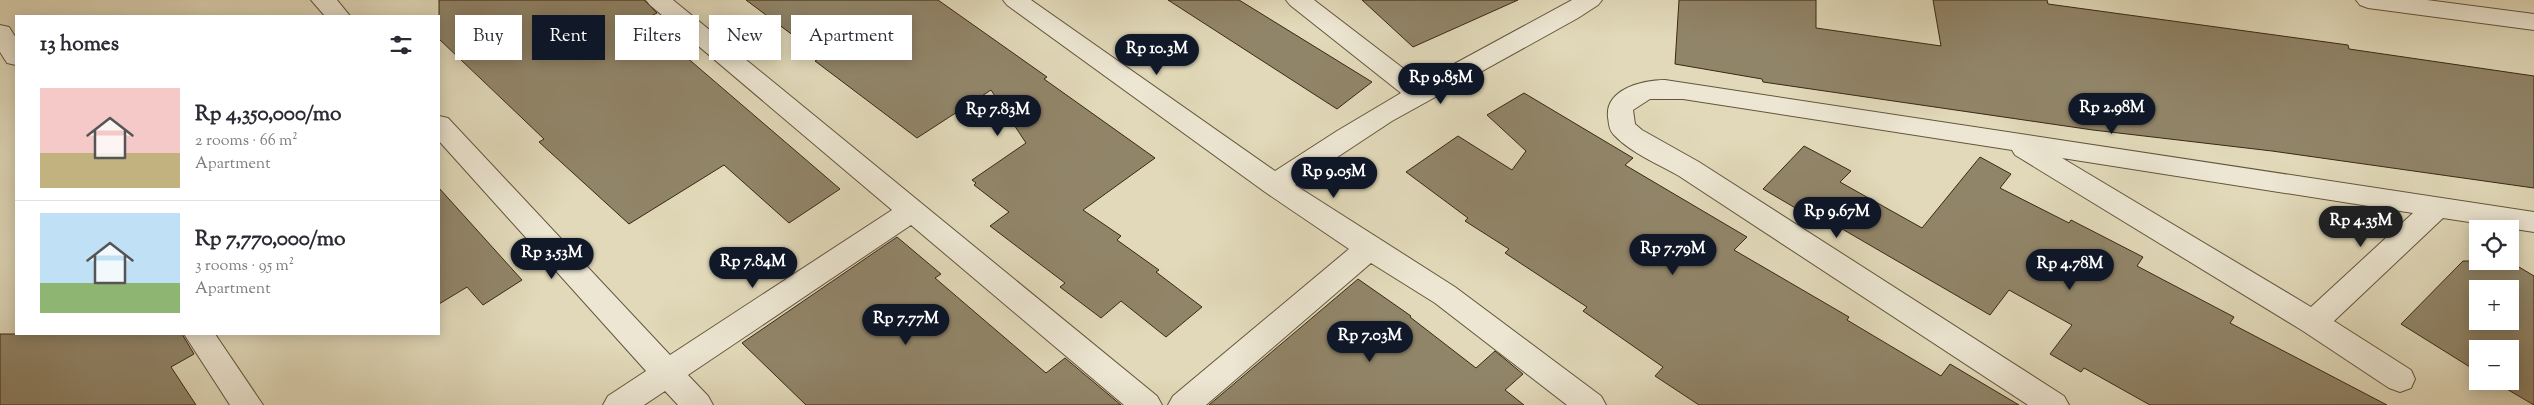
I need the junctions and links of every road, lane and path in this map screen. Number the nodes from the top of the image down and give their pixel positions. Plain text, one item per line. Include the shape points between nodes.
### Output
1 (323, 0) edge
2 (658, 0) edge
3 (1015, 0) edge
4 (1298, 0) edge
5 (1590, 0) edge
6 (2368, 0) edge
7 (337, 15) edge
8 (2534, 22) edge
9 (0, 33) edge
10 (15, 56) edge
11 (1419, 94) junction
12 (440, 126) edge
13 (2012, 141) junction
14 (1275, 185) junction
15 (2439, 206) junction
16 (911, 211) junction
17 (2534, 222) edge
18 (1369, 248) junction
19 (2313, 323) junction
20 (200, 335) edge
21 (667, 373) junction
22 (2400, 379) dead end
23 (247, 405) edge
24 (619, 405) edge
25 (697, 405) edge
26 (1146, 405) edge
27 (1184, 405) edge
28 (1590, 405) edge
29 (2052, 405) edge

1 - 7 street
2 - 16 street
3 - 14 street
4 - 11 street
5 - 11 street
6 - 8 street
9 - 10 street
11 - 14 street
12 - 21 street
13 - 15 street
13 - 19 street
13 - 29 street via 1659,87 1640,91 1620,108 1622,128 1633,137 1689,169
14 - 18 street
15 - 17 street
15 - 19 street
16 - 21 street
16 - 26 street
18 - 27 street
18 - 28 street via 1445,295
19 - 22 street
20 - 23 street
21 - 24 street
21 - 25 street

